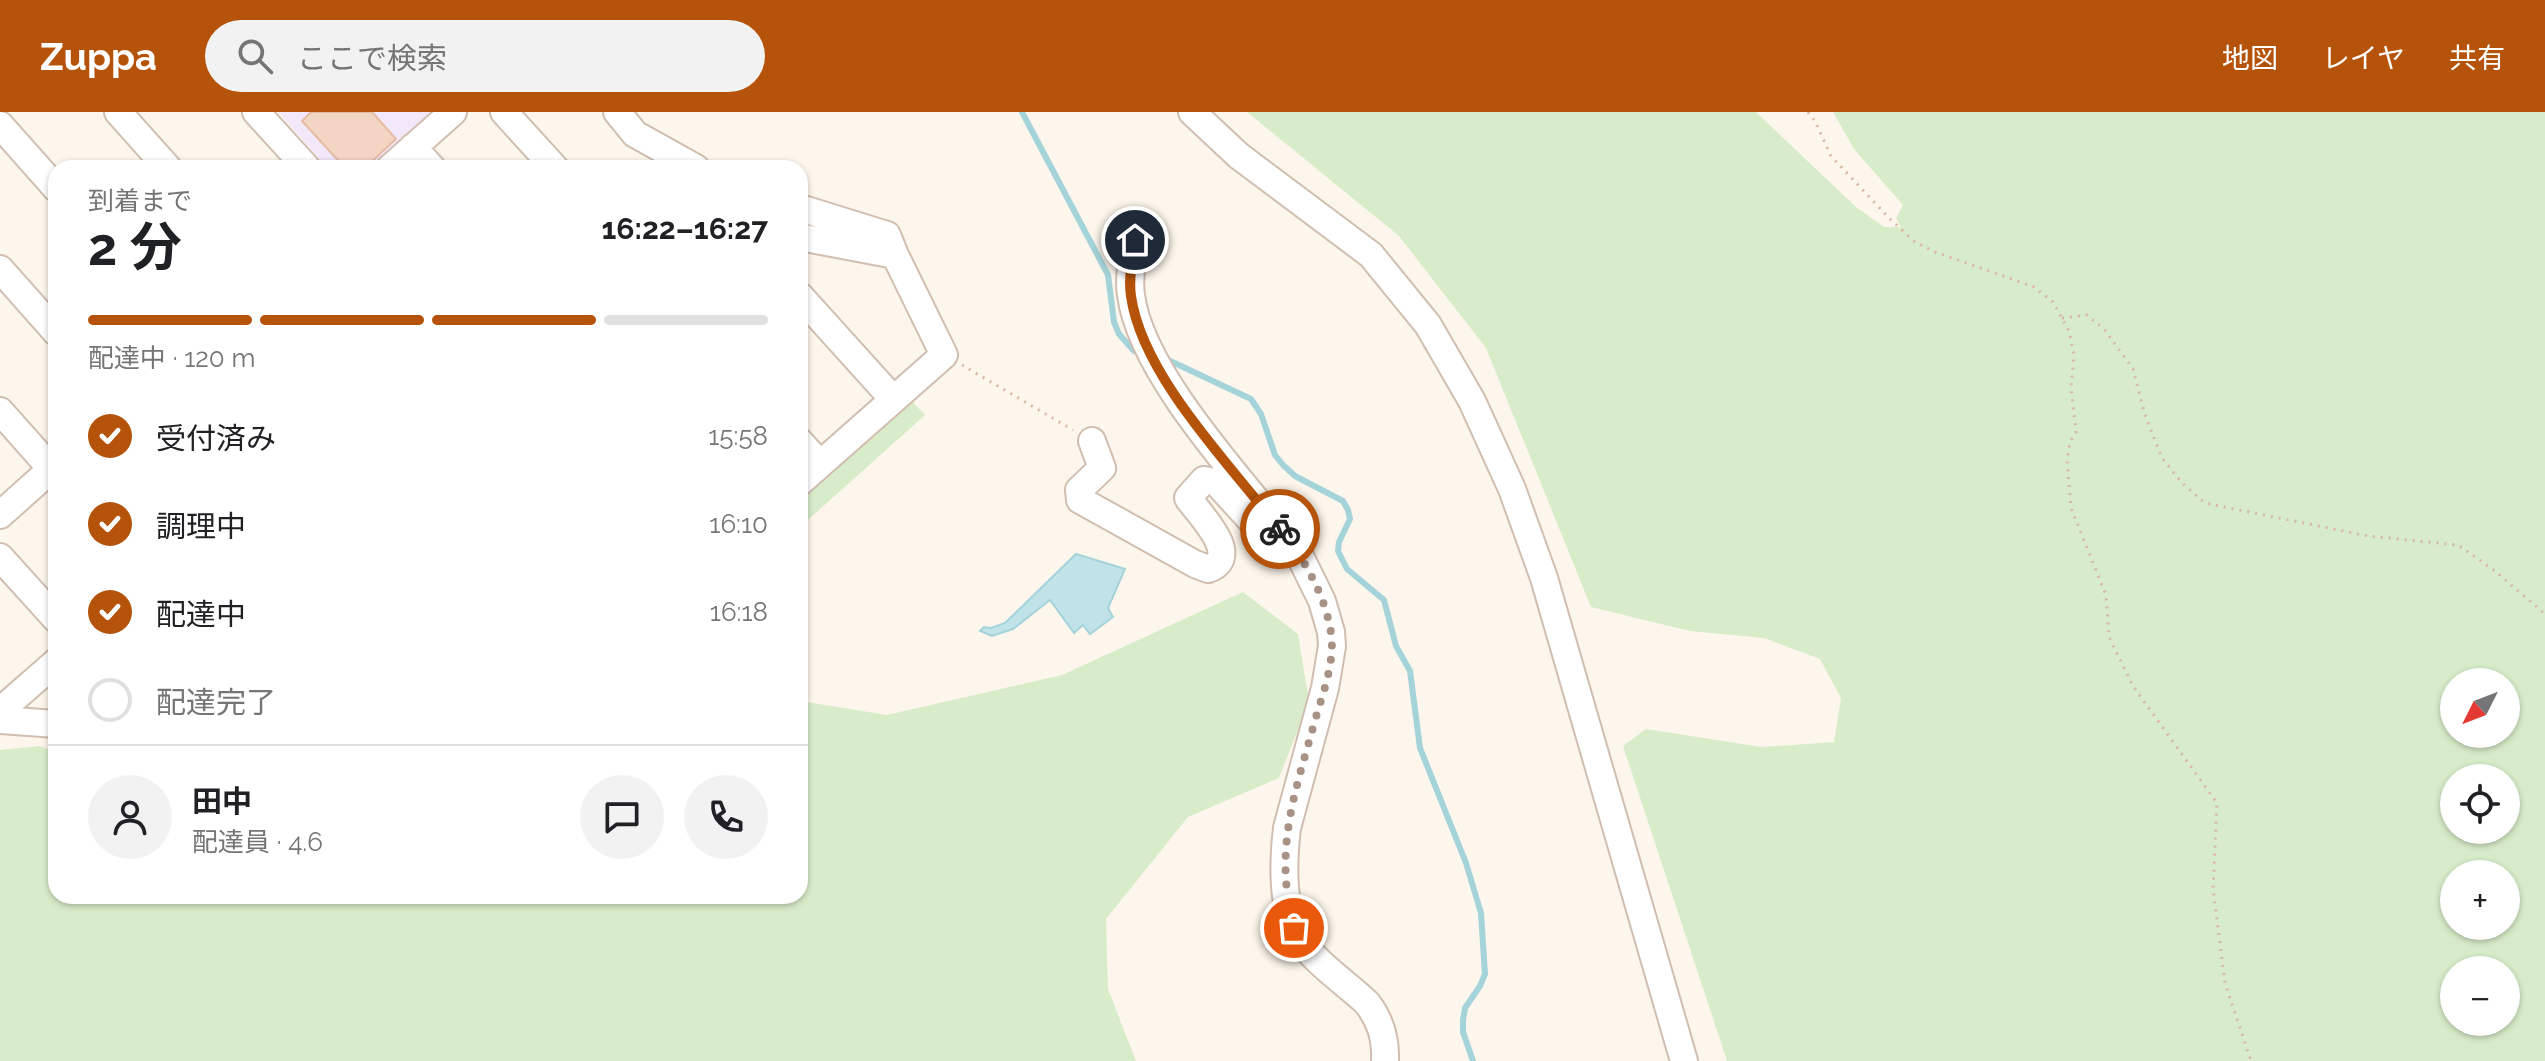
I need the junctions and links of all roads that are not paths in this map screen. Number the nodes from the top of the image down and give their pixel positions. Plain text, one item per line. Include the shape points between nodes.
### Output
1 (118, 112) edge
2 (256, 112) edge
3 (453, 112) edge
4 (504, 112) edge
5 (617, 112) edge
6 (1192, 112) edge
7 (0, 125) edge
8 (413, 147) junction
9 (161, 160) edge
10 (300, 160) edge
11 (399, 160) edge
12 (425, 160) edge
13 (548, 160) edge
14 (682, 160) edge
15 (48, 179) edge
16 (808, 210) edge
17 (808, 239) edge
18 (1135, 240) dead end
19 (895, 255) junction
20 (0, 269) edge
21 (808, 305) edge
22 (48, 323) edge
23 (893, 399) junction
24 (0, 411) edge
25 (1092, 441) road end
26 (808, 451) edge
27 (48, 462) edge
28 (820, 464) junction
29 (48, 475) edge
30 (808, 475) edge
31 (0, 515) edge
32 (1276, 523) junction
33 (0, 557) edge
34 (48, 610) edge
35 (48, 669) edge
36 (0, 711) edge
37 (0, 720) edge
38 (48, 723) edge
39 (1385, 1061) edge
40 (1684, 1061) edge

1 - 9 street
2 - 10 street
3 - 8 street
4 - 13 street
5 - 14 street via 635,134
6 - 40 street via 1239,156 1371,255 1428,325 1472,401 1544,578
7 - 15 street
8 - 11 street
8 - 12 street
16 - 19 street via 887,235
17 - 19 street
18 - 32 street via 1131,296 1161,373
19 - 23 street via 944,355
20 - 22 street
21 - 23 street
23 - 28 street
24 - 27 street
25 - 32 street via 1102,468 1079,490 1080,500 1195,564 1208,569 1222,559 1217,538 1188,498 1204,480 1216,482 1258,528
26 - 28 street
28 - 30 street
29 - 31 street
32 - 39 street via 1308,569 1332,646 1287,828 1286,898 1294,928 1307,948 1376,1014
33 - 34 street
35 - 36 street
37 - 38 street

